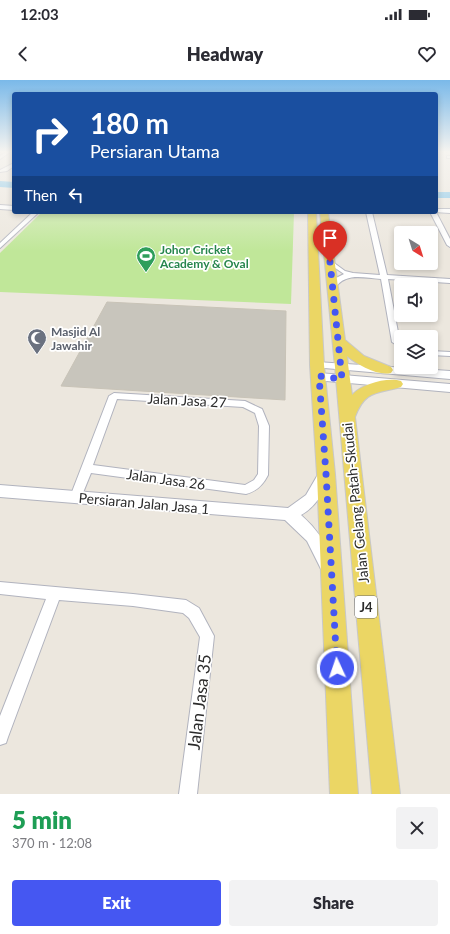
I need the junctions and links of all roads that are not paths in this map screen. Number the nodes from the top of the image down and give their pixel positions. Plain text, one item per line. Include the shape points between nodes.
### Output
1 (0, 207) edge
2 (438, 207) edge
3 (12, 208) edge
4 (450, 208) edge
5 (438, 211) edge
6 (450, 211) edge
7 (34, 214) edge
8 (312, 214) edge
9 (324, 214) edge
10 (368, 214) edge
11 (434, 214) edge
12 (0, 235) edge
13 (11, 236) junction
14 (450, 245) edge
15 (0, 246) edge
16 (330, 262) junction
17 (352, 275) junction
18 (384, 277) junction
19 (450, 281) edge
20 (333, 287) junction
21 (394, 331) edge
22 (338, 340) junction
23 (438, 353) edge
24 (450, 354) edge
25 (386, 370) junction
26 (318, 371) junction
27 (342, 373) junction
28 (450, 375) edge
29 (396, 384) junction
30 (450, 388) edge
31 (346, 420) junction
32 (87, 468) junction
33 (326, 474) junction
34 (246, 490) joint
35 (0, 491) edge
36 (76, 497) junction
37 (289, 514) junction
38 (331, 574) junction
39 (0, 588) edge
40 (55, 593) junction
41 (0, 737) edge
42 (188, 794) edge
43 (344, 794) edge
44 (386, 794) edge

1 - 3 street
2 - 4 street
5 - 6 street
7 - 13 street
8 - 26 main road, Jalan Gelang Patah-Skudai
9 - 16 main road, Jalan Gelang Patah-Skudai / J4
10 - 18 street
11 - 14 street
12 - 13 street
13 - 15 street
16 - 17 street
16 - 20 main road, Jalan Gelang Patah-Skudai / J4
17 - 18 street
17 - 20 street via 342,276
18 - 19 street
18 - 21 street
20 - 22 main road, Jalan Gelang Patah-Skudai / J4
22 - 25 main road via 364,363
22 - 27 main road, Jalan Gelang Patah-Skudai / J4
23 - 24 street
25 - 27 street
25 - 28 street
26 - 27 street
26 - 33 main road, Jalan Gelang Patah-Skudai
27 - 29 street
27 - 31 main road, Jalan Gelang Patah-Skudai / J4
29 - 30 street
29 - 31 main road via 370,388 357,396
31 - 44 main road, Jalan Gelang Patah-Skudai / J4
32 - 34 street, Jalan Jasa 26
32 - 34 street, Jalan Jasa 27 via 114,396 245,404 259,411 264,426 263,475 258,484
32 - 36 street
33 - 37 street via 316,494 305,507
33 - 38 main road, Jalan Gelang Patah-Skudai
35 - 36 street, Persiaran Jalan Jasa 1
36 - 37 street, Persiaran Jalan Jasa 1
37 - 38 street via 310,532 322,550
38 - 43 main road, Jalan Gelang Patah-Skudai
39 - 40 street
40 - 41 street
40 - 42 street, Jalan Jasa 35 via 186,607 194,613 207,636

